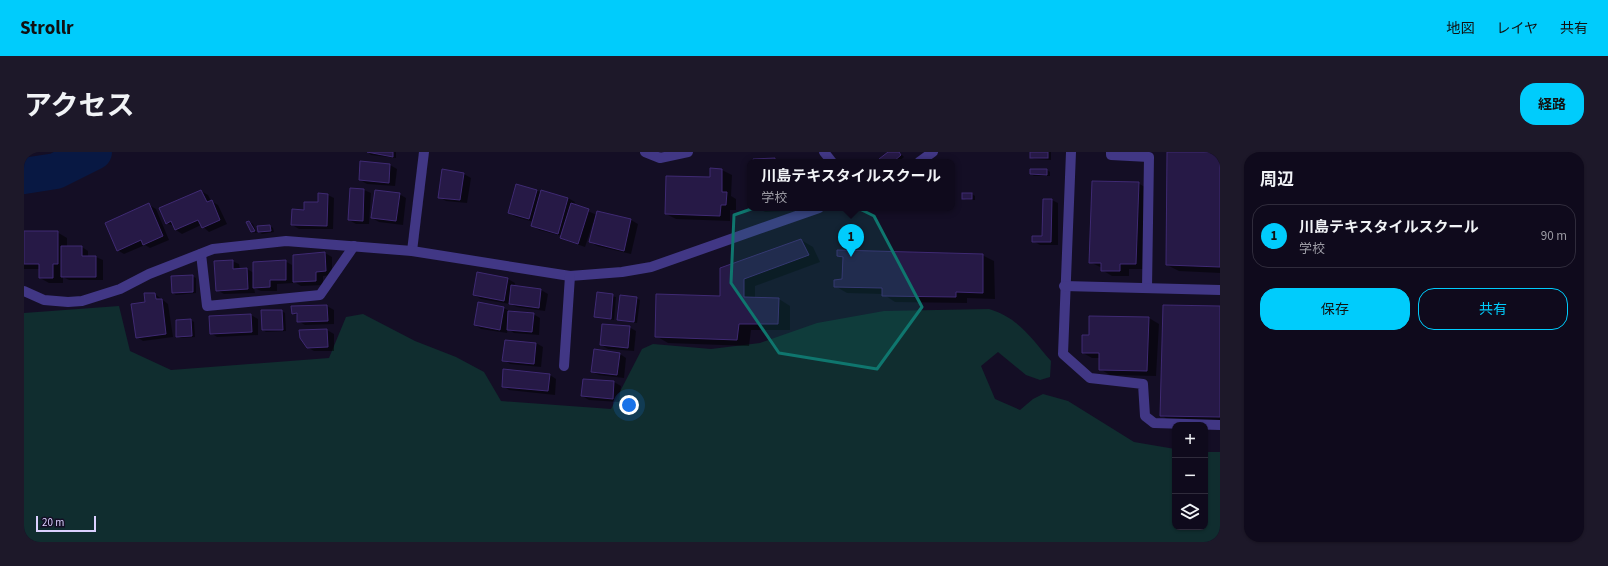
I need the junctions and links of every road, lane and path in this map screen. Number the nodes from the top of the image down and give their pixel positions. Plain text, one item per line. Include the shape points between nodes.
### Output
1 (424, 152) edge
2 (645, 152) edge
3 (688, 152) edge
4 (933, 152) edge
5 (1071, 152) edge
6 (1111, 152) edge
7 (922, 159) edge
8 (811, 211) edge
9 (354, 246) junction
10 (412, 251) junction
11 (201, 254) junction
12 (570, 276) junction
13 (1064, 286) junction
14 (1147, 288) junction
15 (1220, 290) edge
16 (24, 291) edge
17 (564, 366) dead end
18 (1220, 425) edge

1 - 10 street
2 - 3 street via 660,158
4 - 7 street
5 - 13 street
6 - 14 street via 1111,155 1149,157
8 - 12 street via 651,267
9 - 10 street
9 - 11 street via 286,241 213,249
9 - 11 street via 320,295 207,306
10 - 12 street
11 - 16 street via 149,274 120,289 82,301 44,300
12 - 17 street
13 - 14 street
13 - 18 street via 1063,354 1084,373 1090,378 1143,384 1145,416 1154,423
14 - 15 street

